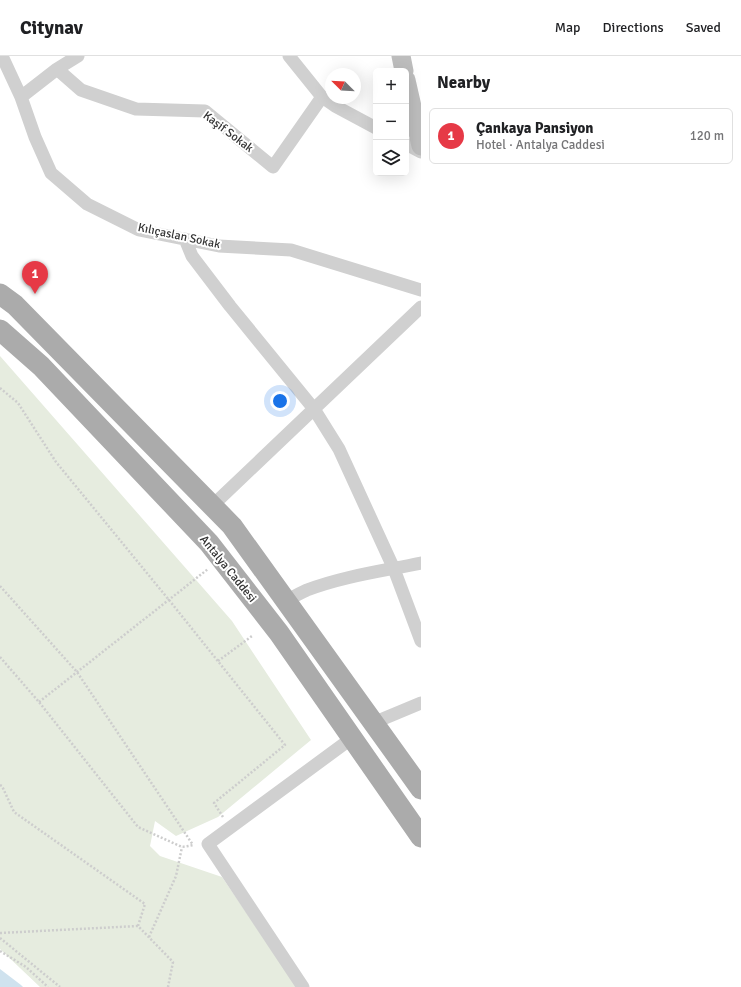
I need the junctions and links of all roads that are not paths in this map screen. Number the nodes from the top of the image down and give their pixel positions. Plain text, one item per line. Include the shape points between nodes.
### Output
1 (2, 56) edge
2 (78, 56) edge
3 (289, 56) edge
4 (401, 56) edge
5 (403, 68) edge
6 (57, 69) junction
7 (409, 93) edge
8 (21, 97) junction
9 (322, 97) junction
10 (373, 126) edge
11 (409, 146) edge
12 (421, 146) edge
13 (421, 152) edge
14 (185, 239) junction
15 (421, 290) edge
16 (0, 294) edge
17 (421, 307) edge
18 (0, 330) edge
19 (314, 409) junction
20 (212, 506) junction
21 (421, 563) edge
22 (394, 569) junction
23 (286, 601) junction
24 (421, 641) edge
25 (421, 703) edge
26 (373, 723) junction
27 (352, 738) junction
28 (421, 789) edge
29 (421, 837) edge
30 (303, 987) edge

1 - 8 street, Kılıçaslan Sokak
2 - 6 street
3 - 9 street
4 - 5 main road
6 - 8 street
6 - 9 street, Kaşif Sokak via 81,90 136,109 204,111 273,167
7 - 12 main road
8 - 14 street, Kılıçaslan Sokak via 34,137 51,173 87,204 139,230
9 - 10 street
11 - 13 street
14 - 15 street, Kılıçaslan Sokak via 219,246 291,250
14 - 19 street via 192,256
16 - 20 main road via 15,304
17 - 19 street
18 - 27 main road, Antalya Caddesi via 41,366 209,543 279,633
19 - 20 street
19 - 22 street via 339,449
20 - 23 main road via 232,526
21 - 22 street
22 - 23 street via 325,584 306,590
22 - 24 street
23 - 26 main road
25 - 26 street
26 - 28 main road
27 - 29 main road, Antalya Caddesi
27 - 30 street via 208,844

